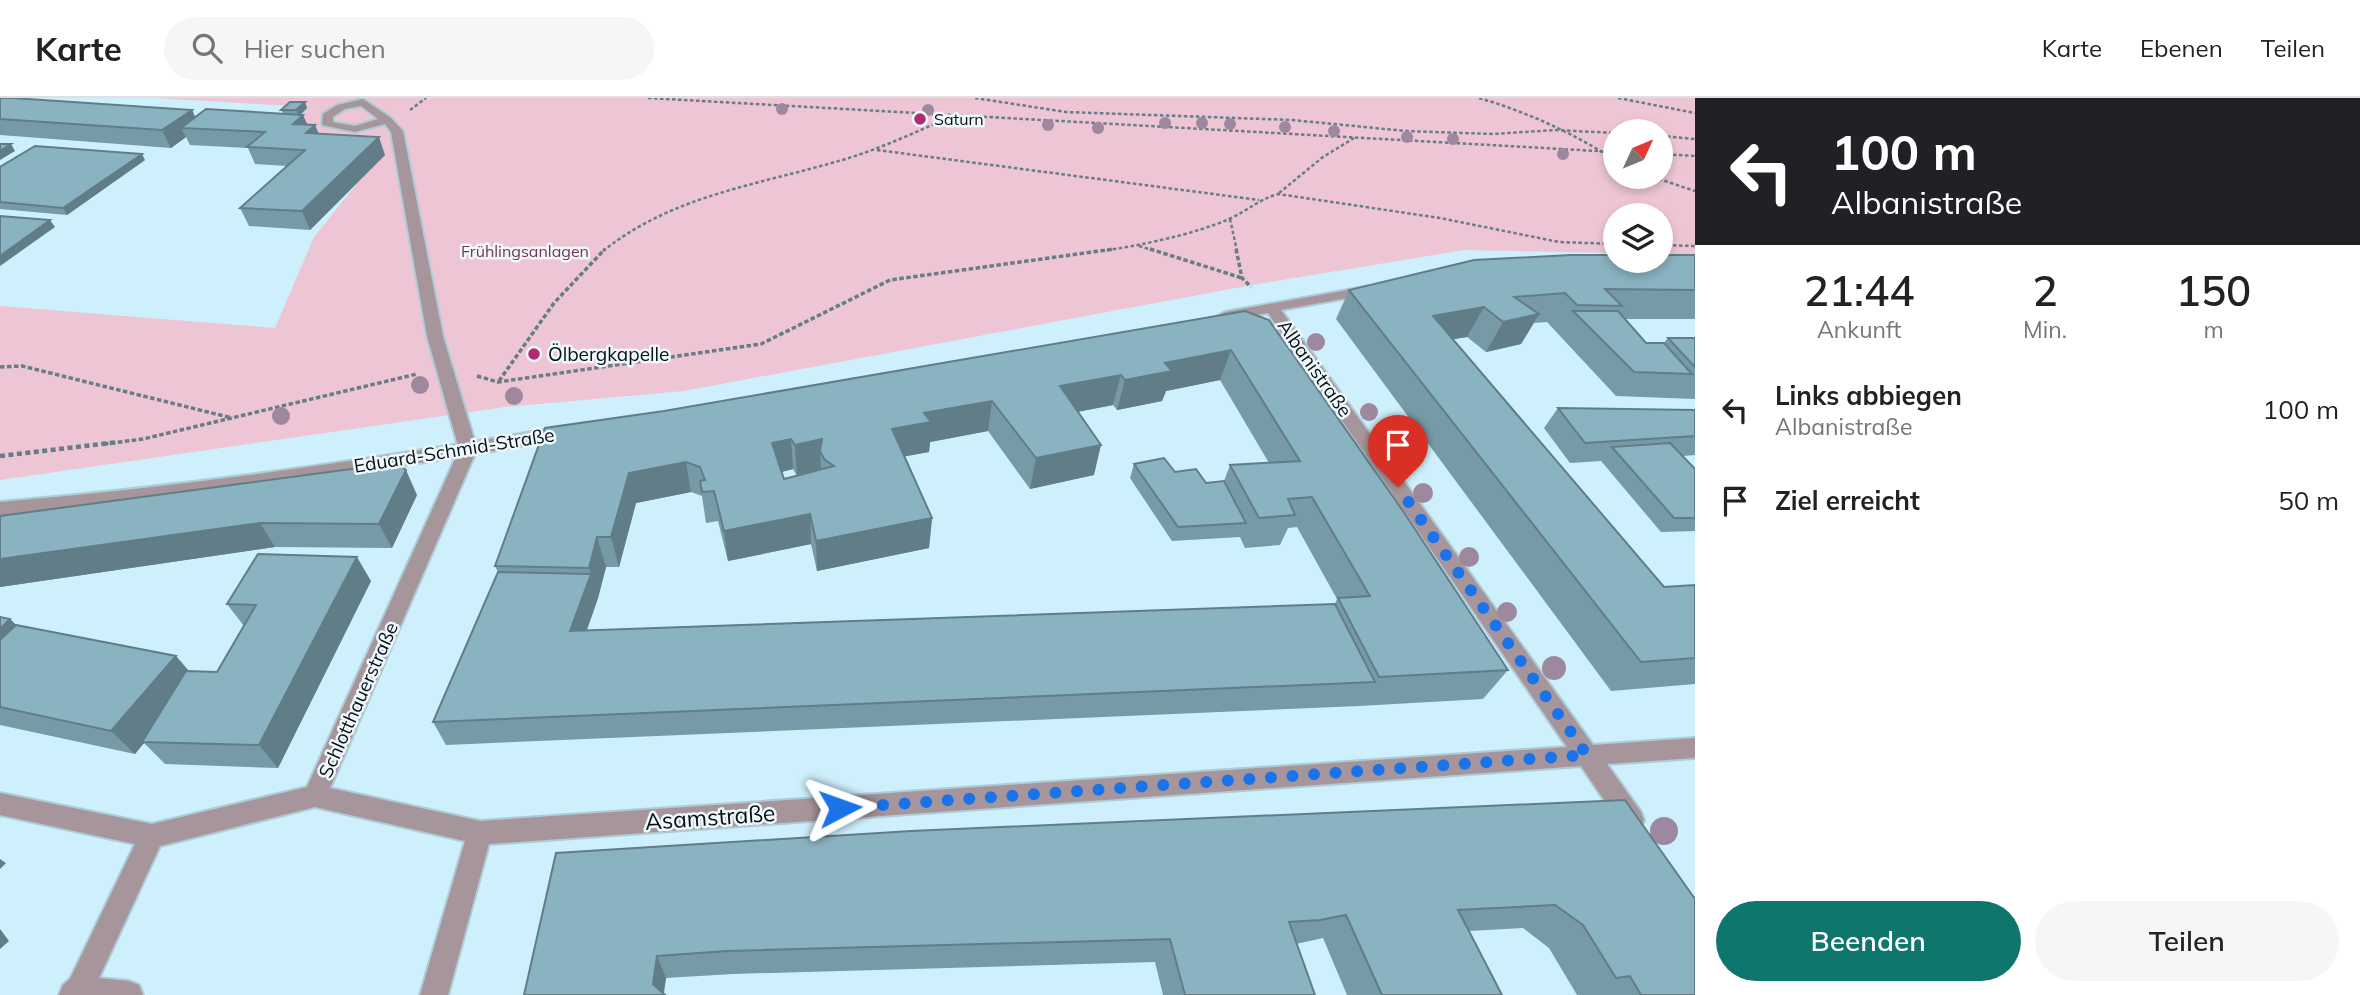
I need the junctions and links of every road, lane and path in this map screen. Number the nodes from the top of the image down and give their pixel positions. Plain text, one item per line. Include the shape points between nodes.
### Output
1 (648, 98) edge
2 (975, 98) edge
3 (1479, 98) edge
4 (1618, 98) edge
5 (1695, 113) edge
6 (953, 115) junction
7 (387, 120) dead end
8 (1555, 130) junction
9 (1603, 132) edge
10 (1673, 137) edge
11 (1354, 138) junction
12 (1695, 139) edge
13 (876, 150) junction
14 (1603, 152) joint
15 (1673, 155) edge
16 (1695, 156) edge
17 (1673, 184) edge
18 (1695, 191) edge
19 (1278, 194) junction
20 (1259, 200) junction
21 (1230, 219) junction
22 (1603, 243) edge
23 (1673, 245) edge
24 (1138, 246) junction
25 (1695, 246) edge
26 (1242, 278) junction
27 (1380, 288) edge
28 (1272, 308) junction
29 (1204, 320) edge
30 (0, 367) edge
31 (444, 367) junction
32 (498, 382) junction
33 (233, 418) junction
34 (577, 430) edge
35 (468, 449) junction
36 (0, 456) edge
37 (0, 509) edge
38 (1695, 748) edge
39 (1587, 755) junction
40 (315, 796) junction
41 (0, 804) edge
42 (480, 834) junction
43 (152, 836) junction
44 (1649, 843) edge
45 (76, 992) edge
46 (129, 995) edge
47 (434, 995) edge

1 - 6 path
2 - 8 path via 1066,112 1292,120 1406,131
3 - 8 path
4 - 5 path
6 - 11 path
6 - 13 path
7 - 31 street via 397,131
8 - 9 path
8 - 14 path
10 - 12 path
11 - 14 path
11 - 19 path
13 - 20 path
13 - 32 path via 738,186 668,211 623,235 583,270 538,321
15 - 16 path
17 - 18 path
19 - 20 path
19 - 22 path via 1440,218 1559,242
20 - 21 path
21 - 24 path
21 - 26 path
23 - 25 path
24 - 26 path
24 - 32 path via 890,280 761,344
26 - 28 path
27 - 28 street
28 - 29 street
28 - 39 street, Albanistraße
30 - 33 path via 22,366
31 - 32 path
31 - 33 path
31 - 35 street
33 - 36 path via 143,439
34 - 35 street, Eduard-Schmid-Straße
35 - 37 street, Eduard-Schmid-Straße via 106,501
35 - 40 street, Schlotthauerstraße
38 - 39 street, Asamstraße
39 - 42 street, Asamstraße
39 - 44 street, Albanistraße
40 - 42 street, Schlotthauerstraße
40 - 43 street
41 - 43 street
42 - 47 street
43 - 45 street
45 - 46 street

